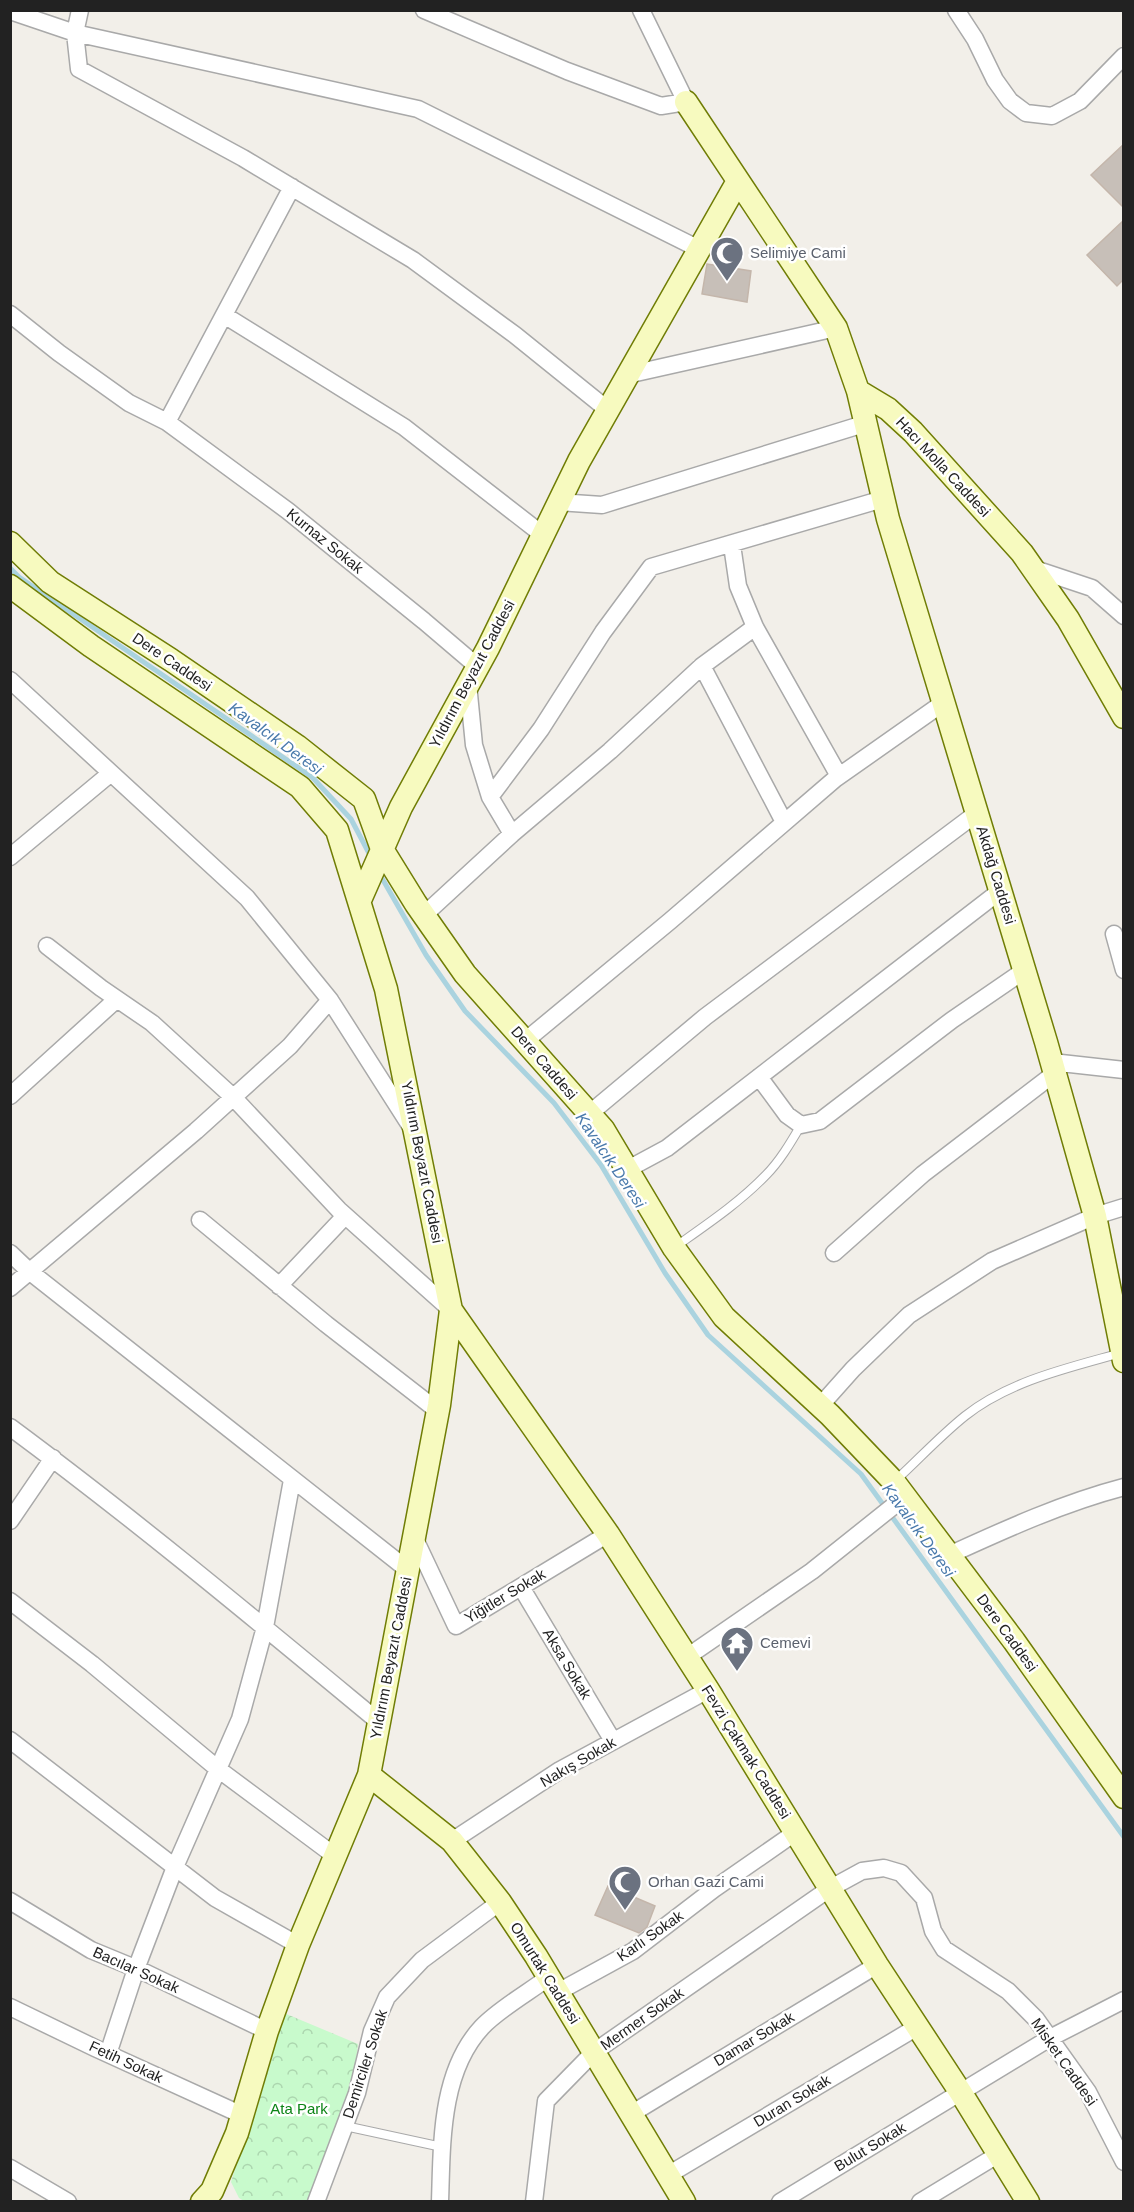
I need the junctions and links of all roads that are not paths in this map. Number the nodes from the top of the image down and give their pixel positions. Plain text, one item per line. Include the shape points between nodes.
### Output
1 (80, 10) edge
2 (424, 10) edge
3 (641, 10) edge
4 (956, 10) edge
5 (10, 11) edge
6 (75, 33) junction
7 (1124, 56) edge
8 (686, 102) junction
9 (738, 181) junction
10 (292, 187) junction
11 (699, 249) junction
12 (10, 314) edge
13 (224, 315) junction
14 (836, 328) junction
15 (627, 375) junction
16 (858, 391) junction
17 (608, 410) junction
18 (167, 422) junction
19 (867, 423) junction
20 (884, 499) junction
21 (558, 502) junction
22 (543, 535) junction
23 (10, 543) edge
24 (732, 545) junction
25 (1035, 569) junction
26 (54, 585) junction
27 (10, 586) edge
28 (35, 605) junction
29 (1124, 616) edge
30 (755, 627) junction
31 (702, 666) junction
32 (473, 675) junction
33 (10, 680) edge
34 (943, 703) junction
35 (1124, 717) edge
36 (111, 773) junction
37 (839, 776) junction
38 (490, 797) junction
39 (977, 813) junction
40 (784, 822) junction
41 (512, 834) junction
42 (382, 849) junction
43 (10, 857) edge
44 (1000, 891) junction
45 (360, 900) junction
46 (424, 915) junction
47 (1114, 934) dead end
48 (47, 946) dead end
49 (1024, 970) junction
50 (1124, 970) edge
51 (117, 999) junction
52 (330, 1000) junction
53 (525, 1041) junction
54 (1053, 1068) junction
55 (1124, 1070) edge
56 (759, 1077) junction
57 (10, 1096) edge
58 (233, 1097) junction
59 (589, 1114) junction
60 (801, 1125) junction
61 (416, 1136) junction
62 (628, 1169) junction
63 (1124, 1207) edge
64 (345, 1216) junction
65 (1095, 1216) junction
66 (200, 1220) dead end
67 (674, 1248) junction
68 (10, 1253) edge
69 (834, 1253) dead end
70 (29, 1271) junction
71 (279, 1286) junction
72 (10, 1288) edge
73 (451, 1310) junction
74 (1123, 1357) edge
75 (820, 1406) junction
76 (438, 1411) junction
77 (10, 1427) edge
78 (53, 1458) junction
79 (292, 1480) junction
80 (1124, 1487) edge
81 (898, 1494) junction
82 (10, 1521) edge
83 (608, 1534) junction
84 (414, 1538) junction
85 (950, 1555) junction
86 (408, 1570) junction
87 (521, 1587) junction
88 (10, 1601) edge
89 (265, 1627) junction
90 (687, 1657) junction
91 (708, 1690) junction
92 (379, 1722) junction
93 (10, 1740) edge
94 (613, 1741) junction
95 (218, 1769) junction
96 (369, 1775) junction
97 (1124, 1797) edge
98 (796, 1832) junction
99 (452, 1841) junction
100 (335, 1856) junction
101 (175, 1867) junction
102 (830, 1889) junction
103 (10, 1901) edge
104 (500, 1902) junction
105 (298, 1945) junction
106 (877, 1965) junction
107 (136, 1969) junction
108 (553, 1985) junction
109 (1124, 2000) edge
110 (10, 2007) edge
111 (917, 2027) junction
112 (267, 2031) junction
113 (1050, 2038) junction
114 (594, 2052) junction
115 (108, 2054) junction
116 (961, 2093) junction
117 (631, 2114) junction
118 (242, 2115) junction
119 (345, 2126) junction
120 (442, 2146) junction
121 (999, 2154) junction
122 (1124, 2162) edge
123 (10, 2168) edge
124 (668, 2175) junction
125 (214, 2198) edge
126 (68, 2202) edge
127 (316, 2202) edge
128 (440, 2202) edge
129 (534, 2202) edge
130 (684, 2202) edge
131 (780, 2202) edge
132 (920, 2202) edge
133 (1028, 2202) edge

1 - 6 street
2 - 8 street via 661,106
3 - 8 street
4 - 7 street via 995,80 1010,101 1026,112 1052,116 1080,101
5 - 6 street
6 - 10 street via 79,69
6 - 11 street via 418,109
8 - 9 street
9 - 11 street, Yıldırım Beyazıt Caddesi
9 - 14 street
10 - 13 street
10 - 17 street via 413,260
11 - 15 street, Yıldırım Beyazıt Caddesi
12 - 18 street, Kurnaz Sokak via 129,403
13 - 18 street
13 - 22 street via 404,427
14 - 15 street
14 - 16 street
15 - 17 street, Yıldırım Beyazıt Caddesi
16 - 19 street, Akdağ Caddesi
16 - 25 street, Hacı Molla Caddesi via 888,409 912,432
17 - 21 street, Yıldırım Beyazıt Caddesi
18 - 32 street, Kurnaz Sokak via 288,511 424,621
19 - 20 street, Akdağ Caddesi
19 - 21 street via 602,505
20 - 24 street
20 - 34 street, Akdağ Caddesi
21 - 22 street, Yıldırım Beyazıt Caddesi
22 - 32 street, Yıldırım Beyazıt Caddesi
23 - 26 street, Dere Caddesi
24 - 30 street via 738,586
24 - 38 street via 651,567
25 - 29 street via 1092,588
25 - 35 street, Hacı Molla Caddesi via 1068,618
26 - 28 street
26 - 42 street, Dere Caddesi via 297,746 364,799
27 - 28 street
28 - 45 street via 300,787 337,830
30 - 31 street
30 - 37 street
31 - 40 street
31 - 41 street
32 - 38 street via 474,745
32 - 42 street, Yıldırım Beyazıt Caddesi
33 - 36 street
34 - 37 street
34 - 39 street, Akdağ Caddesi
36 - 43 street
36 - 52 street via 248,898
37 - 40 street
38 - 41 street
39 - 44 street, Akdağ Caddesi
39 - 59 street via 705,1017
40 - 53 street
41 - 46 street
42 - 45 street, Yıldırım Beyazıt Caddesi
42 - 46 street, Dere Caddesi
44 - 49 street, Akdağ Caddesi
44 - 56 street
45 - 61 street, Yıldırım Beyazıt Caddesi via 386,989
46 - 53 street, Dere Caddesi via 465,974
47 - 50 street
48 - 51 street
49 - 54 street, Akdağ Caddesi
49 - 60 street via 820,1121
51 - 57 street
51 - 58 street via 152,1023
52 - 58 street via 290,1046
52 - 61 street
53 - 59 street, Dere Caddesi
54 - 55 street
54 - 65 street, Akdağ Caddesi
54 - 69 street
56 - 60 street via 786,1115
56 - 62 street via 668,1148
58 - 64 street
58 - 70 street
59 - 62 street, Dere Caddesi
60 - 67 lane via 767,1175
61 - 73 street, Yıldırım Beyazıt Caddesi
62 - 67 street, Dere Caddesi
63 - 65 street
64 - 71 street
64 - 73 street
65 - 74 street, Akdağ Caddesi
65 - 75 street via 992,1261 909,1315
66 - 71 street
67 - 75 street, Dere Caddesi via 724,1317
68 - 70 street
70 - 72 street
70 - 79 street
71 - 76 street
73 - 76 street, Yıldırım Beyazıt Caddesi
73 - 83 street, Fevzi Çakmak Caddesi
74 - 81 lane via 1051,1373 1005,1391 966,1415
75 - 81 street, Dere Caddesi
76 - 84 street, Yıldırım Beyazıt Caddesi
77 - 78 street
78 - 82 street
78 - 89 street
79 - 86 street
79 - 89 street
80 - 85 street via 1032,1517
81 - 85 street, Dere Caddesi
81 - 90 street via 863,1531 812,1571
83 - 87 street, Yiğitler Sokak
83 - 90 street, Fevzi Çakmak Caddesi
84 - 86 street, Yıldırım Beyazıt Caddesi
84 - 87 street, Yiğitler Sokak via 456,1626
85 - 97 street, Dere Caddesi
86 - 92 street, Yıldırım Beyazıt Caddesi
87 - 94 street, Aksa Sokak
88 - 95 street
89 - 92 street
89 - 95 street via 240,1719
90 - 91 street, Fevzi Çakmak Caddesi
91 - 94 street, Nakış Sokak
91 - 98 street, Fevzi Çakmak Caddesi
92 - 96 street, Yıldırım Beyazıt Caddesi
93 - 101 street
94 - 99 street, Nakış Sokak via 560,1770
95 - 100 street
95 - 101 street
96 - 99 street, Omurtak Caddesi
96 - 100 street, Yıldırım Beyazıt Caddesi
98 - 102 street, Fevzi Çakmak Caddesi
98 - 108 street, Karlı Sokak via 633,1951
99 - 104 street, Omurtak Caddesi
100 - 105 street, Yıldırım Beyazıt Caddesi
101 - 105 street via 214,1898
101 - 107 street
102 - 106 street, Fevzi Çakmak Caddesi
102 - 113 street, Misket Caddesi via 862,1871 884,1868 901,1873 924,1898 933,1931 944,1949 1008,1991
102 - 114 street, Mermer Sokak
103 - 107 street, Bacılar Sokak via 91,1950
104 - 108 street, Omurtak Caddesi
104 - 119 street, Demirciler Sokak via 422,1960 387,1997 372,2031
105 - 112 street, Yıldırım Beyazıt Caddesi
106 - 111 street, Fevzi Çakmak Caddesi
106 - 117 street, Damar Sokak
107 - 112 street, Bacılar Sokak
107 - 115 street
108 - 114 street, Omurtak Caddesi
108 - 120 street, Karlı Sokak via 484,2025 464,2049 451,2085
109 - 113 street, Bulut Sokak
110 - 115 street, Fetih Sokak
111 - 116 street, Fevzi Çakmak Caddesi
111 - 124 street, Duran Sokak
112 - 118 street, Yıldırım Beyazıt Caddesi
113 - 116 street, Bulut Sokak
113 - 122 street, Misket Caddesi via 1088,2092
114 - 117 street, Omurtak Caddesi
114 - 129 street, Mermer Sokak via 546,2101
115 - 118 street, Fetih Sokak
116 - 121 street, Fevzi Çakmak Caddesi
116 - 131 street, Bulut Sokak
117 - 124 street, Omurtak Caddesi
118 - 125 street, Yıldırım Beyazıt Caddesi
119 - 120 lane
119 - 127 street, Demirciler Sokak
120 - 128 street, Karlı Sokak
121 - 132 street
121 - 133 street, Fevzi Çakmak Caddesi
123 - 126 street
124 - 130 street, Omurtak Caddesi

